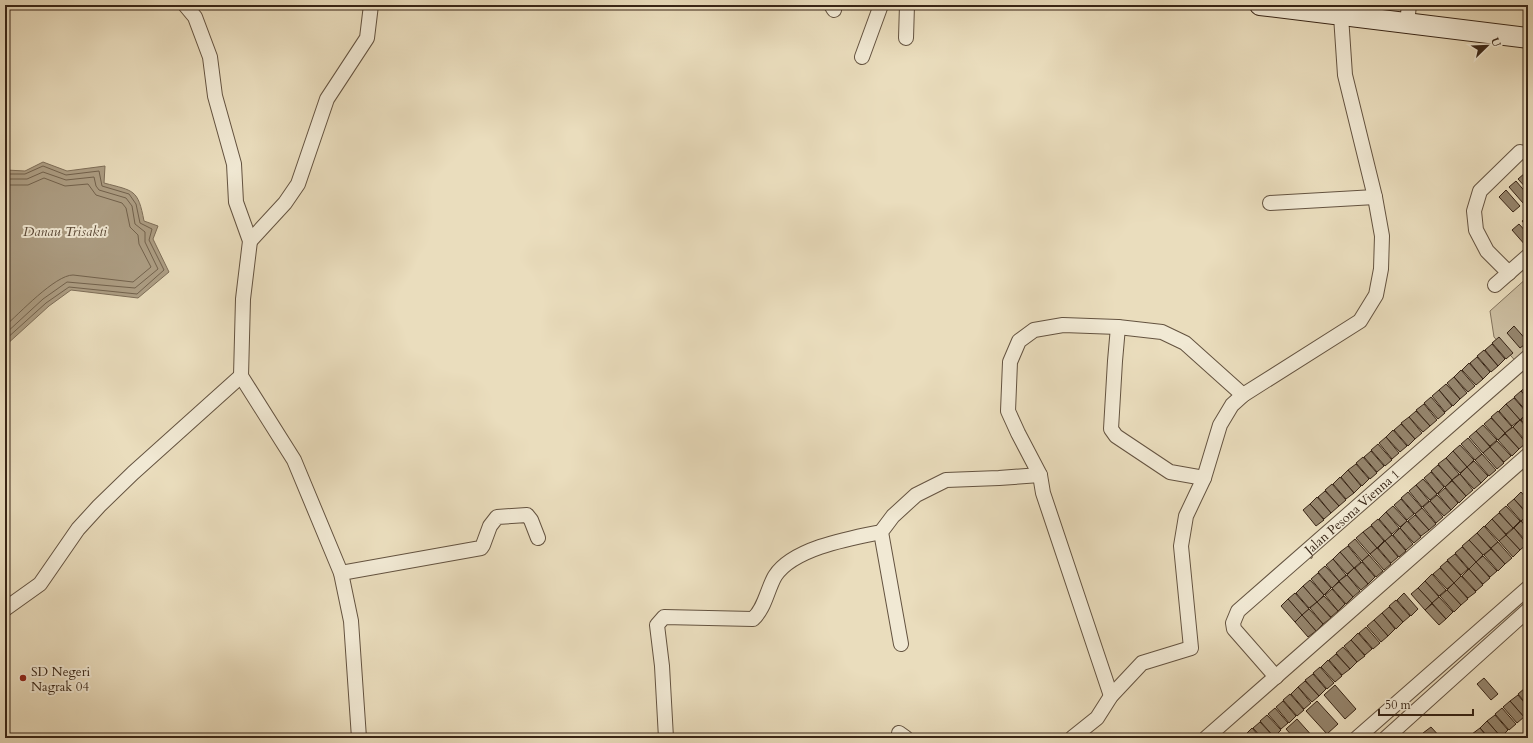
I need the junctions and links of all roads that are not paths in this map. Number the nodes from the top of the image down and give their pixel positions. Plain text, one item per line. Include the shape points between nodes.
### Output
1 (185, 5) edge
2 (372, 5) edge
3 (881, 5) edge
4 (907, 5) edge
5 (1260, 5) edge
6 (1408, 14) edge
7 (1341, 16) junction
8 (906, 38) dead end
9 (1528, 38) edge
10 (862, 57) dead end
11 (1520, 152) dead end
12 (1375, 197) junction
13 (1270, 203) dead end
14 (250, 241) junction
15 (1528, 256) edge
16 (1509, 273) junction
17 (1496, 285) dead end
18 (1118, 327) junction
19 (1528, 357) edge
20 (241, 376) junction
21 (1243, 395) junction
22 (1528, 455) edge
23 (1040, 474) junction
24 (1204, 478) junction
25 (881, 532) junction
26 (538, 538) dead end
27 (341, 573) junction
28 (1528, 588) edge
29 (5, 608) edge
30 (1528, 610) edge
31 (901, 644) dead end
32 (1276, 677) junction
33 (1111, 696) junction
34 (359, 738) edge
35 (666, 738) edge
36 (1072, 738) edge
37 (1206, 738) edge
38 (1357, 738) edge
39 (1386, 738) edge

1 - 14 street via 195,17 210,57 215,96 234,164 236,202
2 - 14 street via 367,38 327,100 298,184 285,203
3 - 10 street
4 - 8 street
5 - 7 main road
6 - 7 main road
6 - 9 main road
7 - 12 street via 1345,75
11 - 16 street via 1480,191 1474,211 1476,230 1487,251
12 - 13 street
12 - 21 street via 1382,236 1381,269 1376,295 1360,320
14 - 20 street via 242,299
15 - 16 street
16 - 17 street
18 - 21 street via 1162,332 1185,343
18 - 23 street via 1063,325 1034,330 1020,341 1010,362 1008,411
18 - 24 street via 1111,429 1116,436 1170,472
19 - 32 street, Jalan Pesona Vienna 1 via 1238,611 1233,623 1234,629
20 - 27 street via 294,460
20 - 29 street via 99,506 78,529 40,584
21 - 24 street via 1232,405 1220,425
22 - 32 street
23 - 25 street via 946,480 916,495 893,516
23 - 33 street via 1043,493
24 - 33 street via 1186,516 1181,546 1191,648 1142,663
25 - 31 street
25 - 35 street via 843,539 788,563 775,577 758,614 753,619 664,617 657,625
26 - 27 street via 527,515 501,516 492,522 480,548
27 - 34 street via 351,621
28 - 38 street
30 - 39 street
32 - 37 street
33 - 36 street via 1097,718

